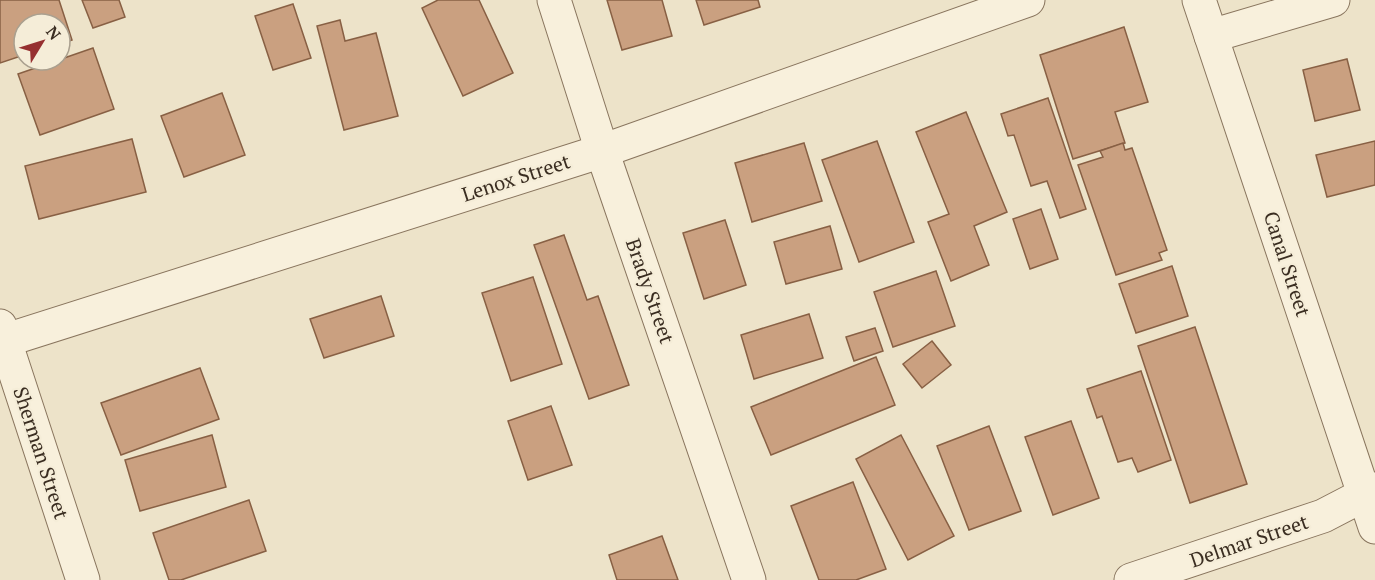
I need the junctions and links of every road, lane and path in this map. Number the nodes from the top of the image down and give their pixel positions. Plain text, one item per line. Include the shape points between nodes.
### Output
1 (554, 0) edge
2 (1028, 0) edge
3 (1199, 0) edge
4 (1333, 0) edge
5 (1211, 36) junction
6 (602, 151) junction
7 (2, 336) edge
8 (1370, 492) edge
9 (1375, 527) edge
10 (83, 580) edge
11 (749, 580) edge
12 (1131, 580) edge

1 - 6 street, Brady Street
2 - 6 street, Lenox Street
3 - 5 street, Canal Street
4 - 5 street
5 - 8 street, Canal Street
6 - 7 street, Lenox Street
6 - 11 street, Brady Street
7 - 10 street, Sherman Street
8 - 9 street, Canal Street
8 - 12 street, Delmar Street via 1323,516

